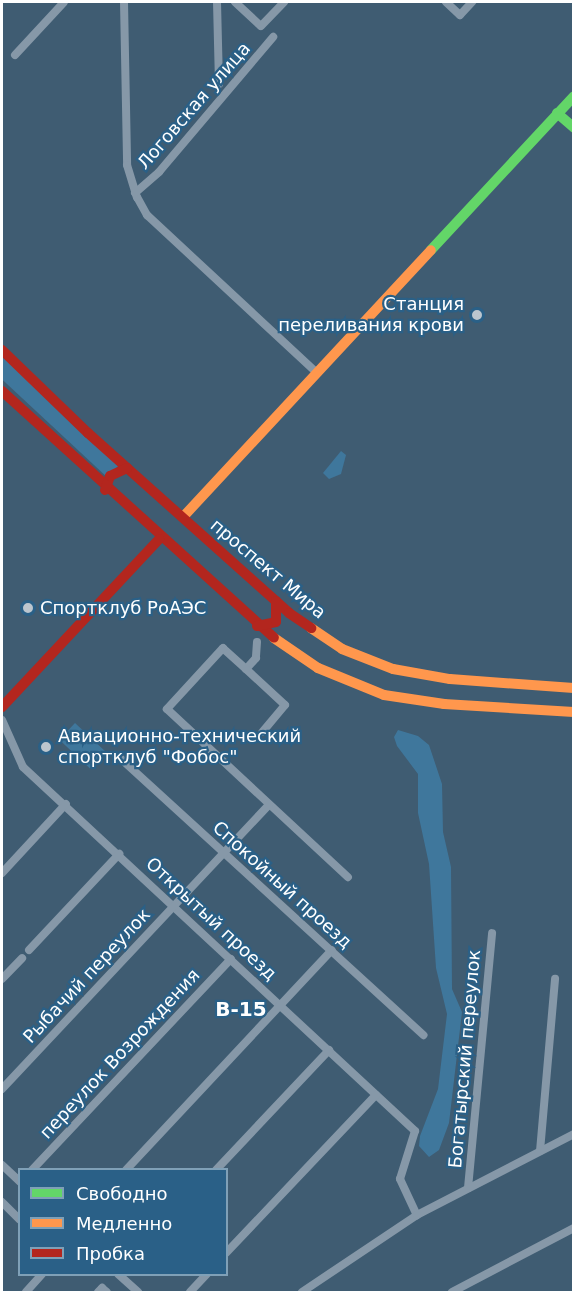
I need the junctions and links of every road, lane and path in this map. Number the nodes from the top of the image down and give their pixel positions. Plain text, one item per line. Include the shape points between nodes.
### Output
1 (64, 2) edge
2 (124, 2) edge
3 (217, 2) edge
4 (235, 2) edge
5 (284, 2) edge
6 (446, 2) edge
7 (472, 2) edge
8 (273, 37) dead end
9 (15, 55) dead end
10 (219, 84) dead end
11 (573, 97) edge
12 (559, 113) junction
13 (573, 127) edge
14 (135, 193) junction
15 (2, 350) edge
16 (315, 371) junction
17 (2, 391) edge
18 (127, 468) junction
19 (105, 490) junction
20 (184, 518) junction
21 (158, 538) junction
22 (275, 600) junction
23 (257, 626) junction
24 (257, 642) dead end
25 (246, 669) junction
26 (573, 688) edge
27 (2, 705) edge
28 (573, 712) edge
29 (2, 720) edge
30 (262, 732) dead end
31 (120, 758) dead end
32 (66, 804) junction
33 (269, 805) junction
34 (223, 853) junction
35 (119, 854) junction
36 (2, 873) edge
37 (348, 878) dead end
38 (174, 906) junction
39 (492, 933) dead end
40 (29, 950) dead end
41 (332, 950) junction
42 (22, 958) dead end
43 (231, 959) junction
44 (2, 979) edge
45 (555, 979) dead end
46 (281, 1005) junction
47 (423, 1035) dead end
48 (329, 1050) junction
49 (2, 1089) edge
50 (376, 1095) junction
51 (573, 1134) edge
52 (540, 1151) junction
53 (2, 1165) edge
54 (34, 1168) edge
55 (128, 1168) edge
56 (218, 1168) edge
57 (18, 1180) edge
58 (468, 1188) junction
59 (2, 1202) edge
60 (417, 1215) junction
61 (18, 1218) edge
62 (573, 1228) edge
63 (228, 1251) edge
64 (41, 1276) edge
65 (119, 1276) edge
66 (206, 1276) edge
67 (26, 1293) edge
68 (98, 1293) edge
69 (107, 1293) edge
70 (138, 1293) edge
71 (190, 1293) edge
72 (302, 1293) edge
73 (452, 1293) edge

1 - 9 street
2 - 14 street via 127,165
3 - 10 street, Логовская улица
4 - 5 street via 261,26
6 - 7 street via 460,15
8 - 14 street, Логовская улица via 159,172
11 - 12 main road
12 - 13 main road
12 - 16 main road
12 - 20 main road
14 - 16 street via 147,215
15 - 18 main road, проспект Мира
16 - 20 main road
17 - 19 main road
18 - 19 main road via 110,476
18 - 20 main road, проспект Мира
19 - 21 main road
20 - 22 main road, проспект Мира
21 - 23 main road
21 - 27 main road
22 - 23 main road via 279,612 276,622
22 - 26 main road, проспект Мира via 342,649 393,669 450,679
23 - 28 main road via 318,668 384,695 444,704
24 - 25 street via 256,658
25 - 30 street via 285,705
25 - 33 street via 223,648 167,710
29 - 32 street, Открытый проезд via 16,760
31 - 34 street, Спокойный проезд
32 - 35 street, Открытый проезд
32 - 36 street
33 - 34 street, Рыбачий переулок
33 - 37 street
34 - 38 street, Рыбачий переулок
34 - 41 street, Спокойный проезд
35 - 38 street, Открытый проезд
35 - 40 street
38 - 43 street, Открытый проезд
38 - 49 street, Рыбачий переулок
39 - 58 street, Богатырский переулок
41 - 46 street
41 - 47 street, Спокойный проезд
42 - 44 street
43 - 46 street, Открытый проезд
43 - 54 street, переулок Возрождения
45 - 52 street
46 - 48 street, Открытый проезд
46 - 55 street
48 - 50 street, Открытый проезд
48 - 56 street
50 - 60 street, Открытый проезд via 415,1131 400,1179
50 - 63 street
51 - 52 street
52 - 58 street
53 - 57 street
58 - 60 street
59 - 61 street
60 - 72 street via 320,1277
62 - 73 street
64 - 67 street
65 - 70 street
66 - 71 street
68 - 69 street via 102,1288

